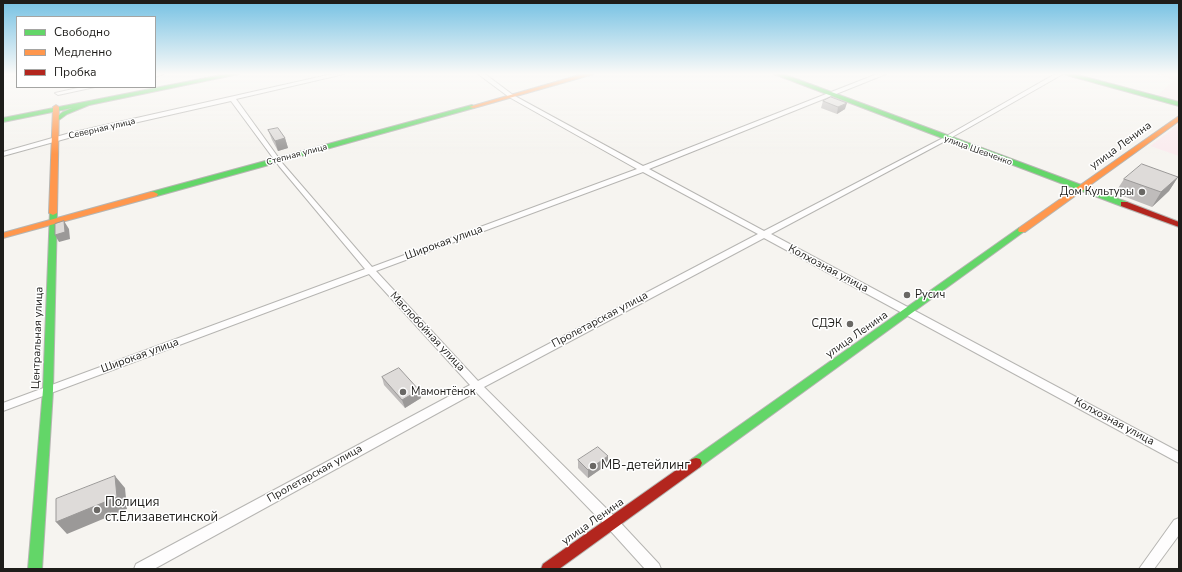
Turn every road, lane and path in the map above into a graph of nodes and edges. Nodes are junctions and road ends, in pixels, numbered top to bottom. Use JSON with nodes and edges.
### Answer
{"nodes":[{"id":1,"x":57,"y":101,"type":"edge"},
{"id":2,"x":92,"y":101,"type":"edge"},
{"id":3,"x":101,"y":101,"type":"edge"},
{"id":4,"x":226,"y":101,"type":"edge"},
{"id":5,"x":234,"y":101,"type":"edge"},
{"id":6,"x":494,"y":101,"type":"edge"},
{"id":7,"x":519,"y":101,"type":"edge"},
{"id":8,"x":817,"y":101,"type":"edge"},
{"id":9,"x":847,"y":101,"type":"edge"},
{"id":10,"x":1012,"y":101,"type":"edge"},
{"id":11,"x":1167,"y":101,"type":"edge"},
{"id":12,"x":94,"y":102,"type":"junction"},
{"id":13,"x":1179,"y":104,"type":"edge"},
{"id":14,"x":56,"y":108,"type":"junction"},
{"id":15,"x":29,"y":115,"type":"junction"},
{"id":16,"x":3,"y":118,"type":"edge"},
{"id":17,"x":1179,"y":118,"type":"edge"},
{"id":18,"x":56,"y":120,"type":"junction"},
{"id":19,"x":945,"y":138,"type":"junction"},
{"id":20,"x":54,"y":140,"type":"junction"},
{"id":21,"x":3,"y":154,"type":"edge"},
{"id":22,"x":278,"y":160,"type":"junction"},
{"id":23,"x":643,"y":169,"type":"junction"},
{"id":24,"x":1082,"y":189,"type":"junction"},
{"id":25,"x":54,"y":222,"type":"junction"},
{"id":26,"x":1179,"y":225,"type":"edge"},
{"id":27,"x":763,"y":234,"type":"junction"},
{"id":28,"x":3,"y":236,"type":"edge"},
{"id":29,"x":370,"y":270,"type":"junction"},
{"id":30,"x":910,"y":312,"type":"junction"},
{"id":31,"x":478,"y":386,"type":"junction"},
{"id":32,"x":48,"y":390,"type":"junction"},
{"id":33,"x":3,"y":407,"type":"edge"},
{"id":34,"x":1179,"y":458,"type":"edge"},
{"id":35,"x":612,"y":523,"type":"junction"},
{"id":36,"x":1179,"y":524,"type":"edge"},
{"id":37,"x":35,"y":569,"type":"edge"},
{"id":38,"x":141,"y":569,"type":"edge"},
{"id":39,"x":548,"y":569,"type":"edge"},
{"id":40,"x":654,"y":569,"type":"edge"},
{"id":41,"x":1146,"y":569,"type":"edge"}],
"edges":[{"from":1,"to":14,"type":"street"},
{"from":2,"to":14,"type":"main road"},
{"from":3,"to":12,"type":"main road"},
{"from":4,"to":20,"type":"street","name":"Северная улица"},
{"from":5,"to":22,"type":"street","name":"Маслобойная улица"},
{"from":6,"to":22,"type":"main road","name":"Степная улица"},
{"from":7,"to":23,"type":"street","name":"Колхозная улица"},
{"from":8,"to":23,"type":"street","name":"Широкая улица"},
{"from":9,"to":19,"type":"main road","name":"улица Шевченко"},
{"from":10,"to":19,"type":"street","name":"Пролетарская улица"},
{"from":11,"to":13,"type":"main road"},
{"from":12,"to":14,"type":"main road"},
{"from":12,"to":18,"type":"main road"},
{"from":14,"to":15,"type":"main road"},
{"from":14,"to":16,"type":"main road"},
{"from":14,"to":18,"type":"main road","name":"Центральная улица"},
{"from":15,"to":16,"type":"main road"},
{"from":15,"to":18,"type":"main road"},
{"from":17,"to":24,"type":"main road","name":"улица Ленина"},
{"from":18,"to":20,"type":"main road","name":"Центральная улица"},
{"from":19,"to":24,"type":"main road","name":"улица Шевченко"},
{"from":19,"to":27,"type":"street","name":"Пролетарская улица"},
{"from":20,"to":21,"type":"street","name":"Северная улица"},
{"from":20,"to":25,"type":"main road","name":"Центральная улица"},
{"from":22,"to":25,"type":"main road","name":"Степная улица"},
{"from":22,"to":29,"type":"street","name":"Маслобойная улица"},
{"from":23,"to":27,"type":"street","name":"Колхозная улица"},
{"from":23,"to":29,"type":"street","name":"Широкая улица"},
{"from":24,"to":26,"type":"main road","name":"улица Шевченко"},
{"from":24,"to":30,"type":"main road","name":"улица Ленина"},
{"from":25,"to":28,"type":"main road","name":"Степная улица"},
{"from":25,"to":32,"type":"main road","name":"Центральная улица"},
{"from":27,"to":30,"type":"street","name":"Колхозная улица"},
{"from":27,"to":31,"type":"street","name":"Пролетарская улица"},
{"from":29,"to":31,"type":"street","name":"Маслобойная улица"},
{"from":29,"to":32,"type":"street","name":"Широкая улица"},
{"from":30,"to":34,"type":"street","name":"Колхозная улица"},
{"from":30,"to":35,"type":"main road","name":"улица Ленина"},
{"from":31,"to":35,"type":"street","name":"Маслобойная улица"},
{"from":31,"to":38,"type":"street","name":"Пролетарская улица"},
{"from":32,"to":33,"type":"street","name":"Широкая улица"},
{"from":32,"to":37,"type":"main road","name":"Центральная улица"},
{"from":35,"to":39,"type":"main road","name":"улица Ленина"},
{"from":35,"to":40,"type":"street","name":"Маслобойная улица"},
{"from":36,"to":41,"type":"street"}]}
